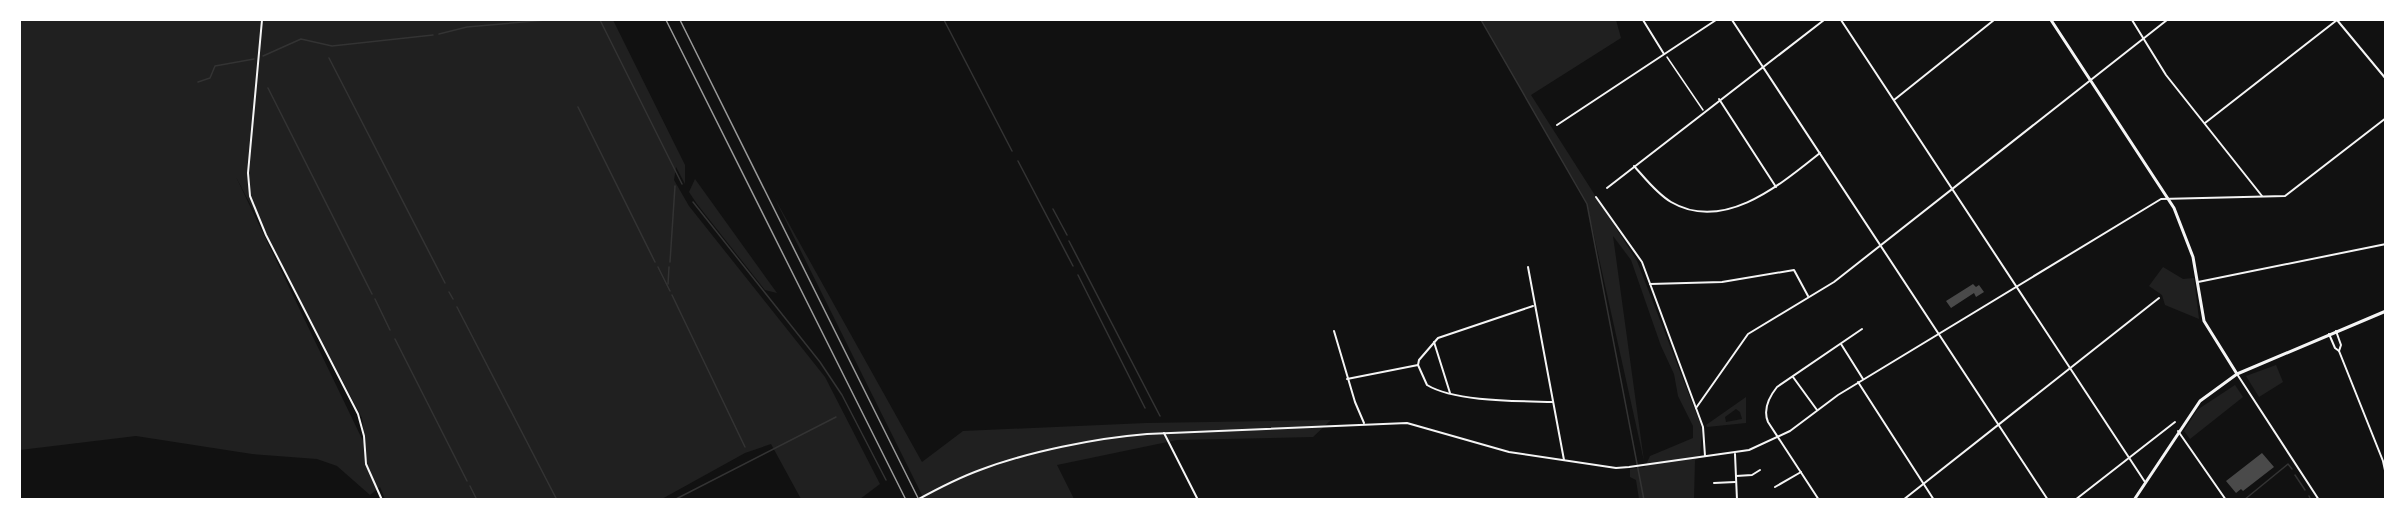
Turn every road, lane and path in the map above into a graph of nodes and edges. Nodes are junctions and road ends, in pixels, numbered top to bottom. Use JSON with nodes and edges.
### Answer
{"nodes":[{"id":1,"x":262,"y":20,"type":"edge"},
{"id":2,"x":1642,"y":20,"type":"edge"},
{"id":3,"x":1716,"y":20,"type":"edge"},
{"id":4,"x":1732,"y":20,"type":"edge"},
{"id":5,"x":1824,"y":20,"type":"edge"},
{"id":6,"x":1841,"y":20,"type":"edge"},
{"id":7,"x":1994,"y":20,"type":"edge"},
{"id":8,"x":2051,"y":20,"type":"edge"},
{"id":9,"x":2132,"y":20,"type":"edge"},
{"id":10,"x":2167,"y":20,"type":"edge"},
{"id":11,"x":2337,"y":20,"type":"edge"},
{"id":12,"x":2144,"y":38,"type":"junction"},
{"id":13,"x":1664,"y":54,"type":"junction"},
{"id":14,"x":1763,"y":66,"type":"junction"},
{"id":15,"x":2385,"y":79,"type":"edge"},
{"id":16,"x":2090,"y":80,"type":"junction"},
{"id":17,"x":1719,"y":99,"type":"junction"},
{"id":18,"x":1894,"y":100,"type":"junction"},
{"id":19,"x":1703,"y":111,"type":"junction"},
{"id":20,"x":2385,"y":118,"type":"edge"},
{"id":21,"x":2204,"y":123,"type":"junction"},
{"id":22,"x":1557,"y":125,"type":"dead end"},
{"id":23,"x":1820,"y":153,"type":"junction"},
{"id":24,"x":1634,"y":166,"type":"junction"},
{"id":25,"x":1776,"y":187,"type":"junction"},
{"id":26,"x":1607,"y":188,"type":"dead end"},
{"id":27,"x":1952,"y":189,"type":"junction"},
{"id":28,"x":1596,"y":197,"type":"dead end"},
{"id":29,"x":2263,"y":197,"type":"junction"},
{"id":30,"x":2167,"y":198,"type":"junction"},
{"id":31,"x":2385,"y":244,"type":"edge"},
{"id":32,"x":1881,"y":245,"type":"junction"},
{"id":33,"x":1527,"y":267,"type":"dead end"},
{"id":34,"x":2198,"y":282,"type":"junction"},
{"id":35,"x":1649,"y":284,"type":"junction"},
{"id":36,"x":2016,"y":285,"type":"junction"},
{"id":37,"x":1808,"y":296,"type":"junction"},
{"id":38,"x":2159,"y":298,"type":"dead end"},
{"id":39,"x":1534,"y":305,"type":"junction"},
{"id":40,"x":2385,"y":311,"type":"edge"},
{"id":41,"x":1862,"y":329,"type":"dead end"},
{"id":42,"x":1334,"y":331,"type":"dead end"},
{"id":43,"x":2336,"y":331,"type":"junction"},
{"id":44,"x":1939,"y":332,"type":"junction"},
{"id":45,"x":2329,"y":334,"type":"junction"},
{"id":46,"x":1434,"y":342,"type":"junction"},
{"id":47,"x":1840,"y":343,"type":"junction"},
{"id":48,"x":2340,"y":351,"type":"junction"},
{"id":49,"x":1418,"y":365,"type":"junction"},
{"id":50,"x":2069,"y":367,"type":"junction"},
{"id":51,"x":2237,"y":375,"type":"junction"},
{"id":52,"x":1793,"y":376,"type":"junction"},
{"id":53,"x":1347,"y":379,"type":"junction"},
{"id":54,"x":1863,"y":379,"type":"junction"},
{"id":55,"x":1858,"y":382,"type":"junction"},
{"id":56,"x":1450,"y":393,"type":"junction"},
{"id":57,"x":1553,"y":402,"type":"junction"},
{"id":58,"x":1696,"y":408,"type":"junction"},
{"id":59,"x":1817,"y":410,"type":"junction"},
{"id":60,"x":2175,"y":422,"type":"dead end"},
{"id":61,"x":1364,"y":423,"type":"junction"},
{"id":62,"x":1998,"y":424,"type":"junction"},
{"id":63,"x":2178,"y":431,"type":"junction"},
{"id":64,"x":1164,"y":433,"type":"junction"},
{"id":65,"x":1778,"y":438,"type":"junction"},
{"id":66,"x":1734,"y":453,"type":"junction"},
{"id":67,"x":1703,"y":457,"type":"junction"},
{"id":68,"x":2129,"y":458,"type":"junction"},
{"id":69,"x":1564,"y":460,"type":"junction"},
{"id":70,"x":1760,"y":470,"type":"dead end"},
{"id":71,"x":1801,"y":472,"type":"junction"},
{"id":72,"x":2385,"y":475,"type":"edge"},
{"id":73,"x":1736,"y":476,"type":"junction"},
{"id":74,"x":1736,"y":482,"type":"junction"},
{"id":75,"x":2145,"y":482,"type":"junction"},
{"id":76,"x":1714,"y":483,"type":"dead end"},
{"id":77,"x":1923,"y":483,"type":"junction"},
{"id":78,"x":1775,"y":488,"type":"dead end"},
{"id":79,"x":382,"y":500,"type":"edge"},
{"id":80,"x":917,"y":500,"type":"edge"},
{"id":81,"x":1198,"y":500,"type":"edge"},
{"id":82,"x":1737,"y":500,"type":"edge"},
{"id":83,"x":1819,"y":500,"type":"edge"},
{"id":84,"x":1903,"y":500,"type":"edge"},
{"id":85,"x":1934,"y":500,"type":"edge"},
{"id":86,"x":2048,"y":500,"type":"edge"},
{"id":87,"x":2075,"y":500,"type":"edge"},
{"id":88,"x":2134,"y":500,"type":"edge"},
{"id":89,"x":2226,"y":500,"type":"edge"},
{"id":90,"x":2319,"y":500,"type":"edge"}],
"edges":[{"from":1,"to":79,"type":"street"},
{"from":2,"to":13,"type":"street"},
{"from":3,"to":13,"type":"street"},
{"from":4,"to":14,"type":"street"},
{"from":5,"to":14,"type":"street"},
{"from":6,"to":18,"type":"street"},
{"from":7,"to":18,"type":"street"},
{"from":8,"to":16,"type":"street"},
{"from":9,"to":12,"type":"street"},
{"from":10,"to":12,"type":"street"},
{"from":11,"to":15,"type":"street"},
{"from":11,"to":21,"type":"street"},
{"from":12,"to":16,"type":"street"},
{"from":12,"to":21,"type":"street"},
{"from":13,"to":19,"type":"path"},
{"from":13,"to":22,"type":"street"},
{"from":14,"to":17,"type":"street"},
{"from":14,"to":23,"type":"street"},
{"from":16,"to":27,"type":"street"},
{"from":16,"to":30,"type":"street"},
{"from":17,"to":19,"type":"street"},
{"from":17,"to":25,"type":"street"},
{"from":18,"to":27,"type":"street"},
{"from":19,"to":24,"type":"street"},
{"from":20,"to":29,"type":"street"},
{"from":21,"to":29,"type":"street"},
{"from":23,"to":25,"type":"street"},
{"from":23,"to":32,"type":"street"},
{"from":24,"to":25,"type":"street"},
{"from":24,"to":26,"type":"street"},
{"from":27,"to":32,"type":"street"},
{"from":27,"to":36,"type":"street"},
{"from":28,"to":35,"type":"street"},
{"from":29,"to":30,"type":"street"},
{"from":30,"to":34,"type":"street"},
{"from":30,"to":36,"type":"street"},
{"from":31,"to":34,"type":"street"},
{"from":32,"to":37,"type":"street"},
{"from":32,"to":44,"type":"street"},
{"from":33,"to":39,"type":"street"},
{"from":34,"to":51,"type":"street"},
{"from":35,"to":37,"type":"street"},
{"from":35,"to":58,"type":"street"},
{"from":36,"to":44,"type":"street"},
{"from":36,"to":50,"type":"street"},
{"from":37,"to":58,"type":"street"},
{"from":38,"to":50,"type":"street"},
{"from":39,"to":46,"type":"street"},
{"from":39,"to":57,"type":"street"},
{"from":40,"to":43,"type":"street"},
{"from":41,"to":47,"type":"street"},
{"from":42,"to":53,"type":"street"},
{"from":43,"to":45,"type":"street"},
{"from":43,"to":48,"type":"street"},
{"from":44,"to":54,"type":"street"},
{"from":44,"to":62,"type":"street"},
{"from":45,"to":48,"type":"street"},
{"from":45,"to":51,"type":"street"},
{"from":46,"to":49,"type":"street"},
{"from":46,"to":56,"type":"street"},
{"from":47,"to":52,"type":"street"},
{"from":47,"to":54,"type":"street"},
{"from":48,"to":72,"type":"street"},
{"from":49,"to":53,"type":"street"},
{"from":49,"to":56,"type":"street"},
{"from":50,"to":62,"type":"street"},
{"from":50,"to":68,"type":"street"},
{"from":51,"to":63,"type":"street"},
{"from":51,"to":90,"type":"street"},
{"from":52,"to":59,"type":"street"},
{"from":52,"to":65,"type":"street"},
{"from":53,"to":61,"type":"street"},
{"from":54,"to":55,"type":"street"},
{"from":55,"to":59,"type":"street"},
{"from":55,"to":77,"type":"street"},
{"from":56,"to":57,"type":"street"},
{"from":57,"to":69,"type":"street"},
{"from":58,"to":67,"type":"street"},
{"from":59,"to":65,"type":"street"},
{"from":60,"to":68,"type":"street"},
{"from":61,"to":64,"type":"street"},
{"from":61,"to":69,"type":"street"},
{"from":62,"to":77,"type":"street"},
{"from":62,"to":86,"type":"street"},
{"from":63,"to":75,"type":"street"},
{"from":63,"to":89,"type":"street"},
{"from":64,"to":80,"type":"street"},
{"from":64,"to":81,"type":"street"},
{"from":65,"to":66,"type":"street"},
{"from":65,"to":71,"type":"street"},
{"from":66,"to":67,"type":"street"},
{"from":66,"to":73,"type":"street"},
{"from":67,"to":69,"type":"street"},
{"from":68,"to":75,"type":"street"},
{"from":68,"to":87,"type":"street"},
{"from":70,"to":73,"type":"street"},
{"from":71,"to":78,"type":"street"},
{"from":71,"to":83,"type":"street"},
{"from":73,"to":74,"type":"street"},
{"from":74,"to":76,"type":"street"},
{"from":74,"to":82,"type":"street"},
{"from":75,"to":88,"type":"street"},
{"from":77,"to":84,"type":"street"},
{"from":77,"to":85,"type":"street"}]}
